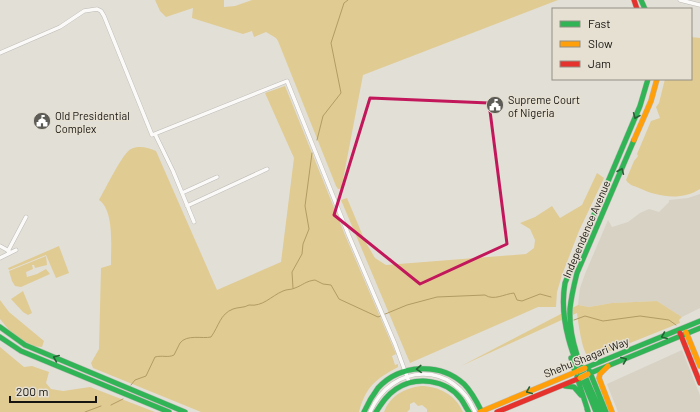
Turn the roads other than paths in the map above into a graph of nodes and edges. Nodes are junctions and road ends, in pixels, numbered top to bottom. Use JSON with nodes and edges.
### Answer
{"nodes":[{"id":1,"x":680,"y":0,"type":"edge"},
{"id":2,"x":700,"y":5,"type":"edge"},
{"id":3,"x":0,"y":53,"type":"edge"},
{"id":4,"x":648,"y":80,"type":"edge"},
{"id":5,"x":657,"y":80,"type":"edge"},
{"id":6,"x":155,"y":134,"type":"junction"},
{"id":7,"x":268,"y":169,"type":"dead end"},
{"id":8,"x":217,"y":177,"type":"dead end"},
{"id":9,"x":182,"y":193,"type":"junction"},
{"id":10,"x":187,"y":206,"type":"junction"},
{"id":11,"x":26,"y":217,"type":"dead end"},
{"id":12,"x":194,"y":222,"type":"dead end"},
{"id":13,"x":0,"y":246,"type":"edge"},
{"id":14,"x":16,"y":250,"type":"dead end"},
{"id":15,"x":10,"y":252,"type":"junction"},
{"id":16,"x":0,"y":258,"type":"edge"},
{"id":17,"x":570,"y":298,"type":"junction"},
{"id":18,"x":563,"y":301,"type":"junction"},
{"id":19,"x":700,"y":321,"type":"edge"},
{"id":20,"x":0,"y":327,"type":"edge"},
{"id":21,"x":684,"y":327,"type":"junction"},
{"id":22,"x":700,"y":328,"type":"edge"},
{"id":23,"x":678,"y":330,"type":"junction"},
{"id":24,"x":687,"y":333,"type":"junction"},
{"id":25,"x":681,"y":336,"type":"junction"},
{"id":26,"x":0,"y":337,"type":"edge"},
{"id":27,"x":608,"y":366,"type":"junction"},
{"id":28,"x":700,"y":366,"type":"edge"},
{"id":29,"x":586,"y":367,"type":"junction"},
{"id":30,"x":406,"y":370,"type":"junction"},
{"id":31,"x":576,"y":372,"type":"junction"},
{"id":32,"x":589,"y":374,"type":"junction"},
{"id":33,"x":407,"y":376,"type":"junction"},
{"id":34,"x":579,"y":378,"type":"junction"},
{"id":35,"x":409,"y":382,"type":"junction"},
{"id":36,"x":700,"y":383,"type":"edge"},
{"id":37,"x":558,"y":387,"type":"junction"},
{"id":38,"x":585,"y":403,"type":"junction"},
{"id":39,"x":588,"y":411,"type":"edge"},
{"id":40,"x":169,"y":412,"type":"edge"},
{"id":41,"x":185,"y":412,"type":"edge"},
{"id":42,"x":364,"y":412,"type":"edge"},
{"id":43,"x":370,"y":412,"type":"edge"},
{"id":44,"x":376,"y":412,"type":"edge"},
{"id":45,"x":469,"y":412,"type":"edge"},
{"id":46,"x":475,"y":412,"type":"edge"},
{"id":47,"x":481,"y":412,"type":"edge"},
{"id":48,"x":497,"y":412,"type":"edge"},
{"id":49,"x":596,"y":412,"type":"edge"},
{"id":50,"x":601,"y":412,"type":"edge"},
{"id":51,"x":606,"y":412,"type":"edge"},
{"id":52,"x":612,"y":412,"type":"edge"}],
"edges":[{"from":1,"to":2,"type":"street"},
{"from":3,"to":6,"type":"street"},
{"from":4,"to":18,"type":"main road","name":"Independence Avenue","one_way":true},
{"from":17,"to":5,"type":"main road","name":"Independence Avenue","one_way":true},
{"from":6,"to":9,"type":"street"},
{"from":6,"to":30,"type":"street"},
{"from":7,"to":10,"type":"street"},
{"from":8,"to":9,"type":"street"},
{"from":9,"to":10,"type":"street"},
{"from":10,"to":12,"type":"street"},
{"from":11,"to":15,"type":"street"},
{"from":13,"to":15,"type":"street"},
{"from":14,"to":15,"type":"street"},
{"from":15,"to":16,"type":"street"},
{"from":17,"to":29,"type":"main road"},
{"from":17,"to":50,"type":"main road","name":"Independence Avenue"},
{"from":18,"to":31,"type":"main road"},
{"from":18,"to":49,"type":"main road","name":"Independence Avenue"},
{"from":19,"to":21,"type":"main road","name":"Shehu Shagari Way"},
{"from":41,"to":20,"type":"main road","one_way":true},
{"from":21,"to":23,"type":"main road","name":"Shehu Shagari Way"},
{"from":21,"to":24,"type":"main road"},
{"from":22,"to":24,"type":"main road","name":"Shehu Shagari Way"},
{"from":23,"to":25,"type":"main road"},
{"from":23,"to":29,"type":"main road","name":"Shehu Shagari Way","one_way":true},
{"from":24,"to":25,"type":"main road","name":"Shehu Shagari Way"},
{"from":24,"to":28,"type":"main road"},
{"from":27,"to":25,"type":"main road","name":"Shehu Shagari Way","one_way":true},
{"from":25,"to":36,"type":"main road"},
{"from":26,"to":40,"type":"main road"},
{"from":27,"to":32,"type":"main road","name":"Shehu Shagari Way"},
{"from":27,"to":52,"type":"main road"},
{"from":29,"to":31,"type":"main road","name":"Shehu Shagari Way","bridge":true},
{"from":29,"to":32,"type":"main road"},
{"from":30,"to":33,"type":"street"},
{"from":30,"to":42,"type":"main road"},
{"from":47,"to":30,"type":"main road","one_way":true},
{"from":31,"to":34,"type":"main road"},
{"from":31,"to":47,"type":"main road","name":"Shehu Shagari Way","one_way":true},
{"from":32,"to":34,"type":"main road","name":"Shehu Shagari Way","bridge":true},
{"from":32,"to":51,"type":"main road"},
{"from":33,"to":35,"type":"street"},
{"from":33,"to":43,"type":"street"},
{"from":33,"to":46,"type":"street"},
{"from":34,"to":37,"type":"main road","name":"Shehu Shagari Way"},
{"from":34,"to":38,"type":"main road"},
{"from":35,"to":44,"type":"main road"},
{"from":35,"to":45,"type":"main road"},
{"from":37,"to":38,"type":"main road"},
{"from":37,"to":48,"type":"main road","name":"Shehu Shagari Way"},
{"from":38,"to":39,"type":"main road"}]}
